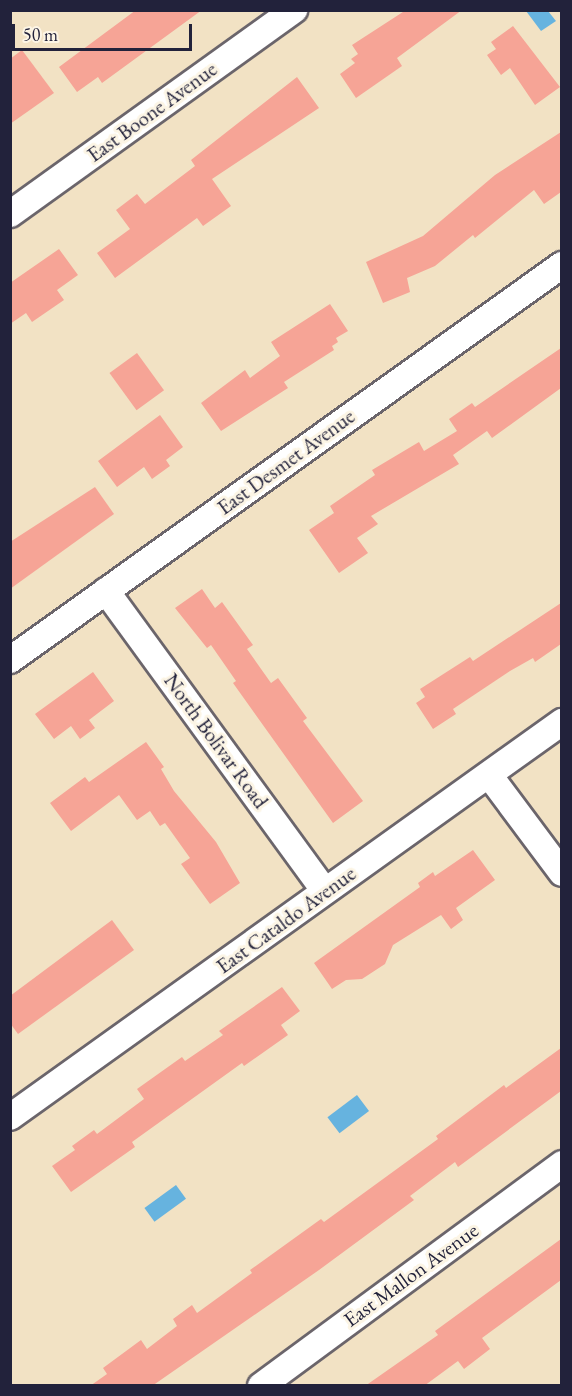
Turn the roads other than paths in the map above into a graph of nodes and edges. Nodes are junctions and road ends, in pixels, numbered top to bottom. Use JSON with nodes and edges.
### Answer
{"nodes":[{"id":1,"x":294,"y":10,"type":"edge"},
{"id":2,"x":10,"y":214,"type":"edge"},
{"id":3,"x":561,"y":265,"type":"edge"},
{"id":4,"x":106,"y":591,"type":"junction"},
{"id":5,"x":10,"y":660,"type":"edge"},
{"id":6,"x":561,"y":722,"type":"edge"},
{"id":7,"x":489,"y":775,"type":"junction"},
{"id":8,"x":561,"y":873,"type":"edge"},
{"id":9,"x":325,"y":891,"type":"junction"},
{"id":10,"x":10,"y":1117,"type":"edge"},
{"id":11,"x":561,"y":1164,"type":"edge"},
{"id":12,"x":261,"y":1386,"type":"edge"}],
"edges":[{"from":1,"to":2,"type":"street","name":"East Boone Avenue"},
{"from":3,"to":4,"type":"street","name":"East Desmet Avenue"},
{"from":4,"to":5,"type":"street","name":"East Desmet Avenue"},
{"from":4,"to":9,"type":"street","name":"North Bolivar Road"},
{"from":6,"to":7,"type":"street","name":"East Cataldo Avenue"},
{"from":7,"to":8,"type":"street"},
{"from":7,"to":9,"type":"street","name":"East Cataldo Avenue"},
{"from":9,"to":10,"type":"street","name":"East Cataldo Avenue"},
{"from":11,"to":12,"type":"street","name":"East Mallon Avenue"}]}
